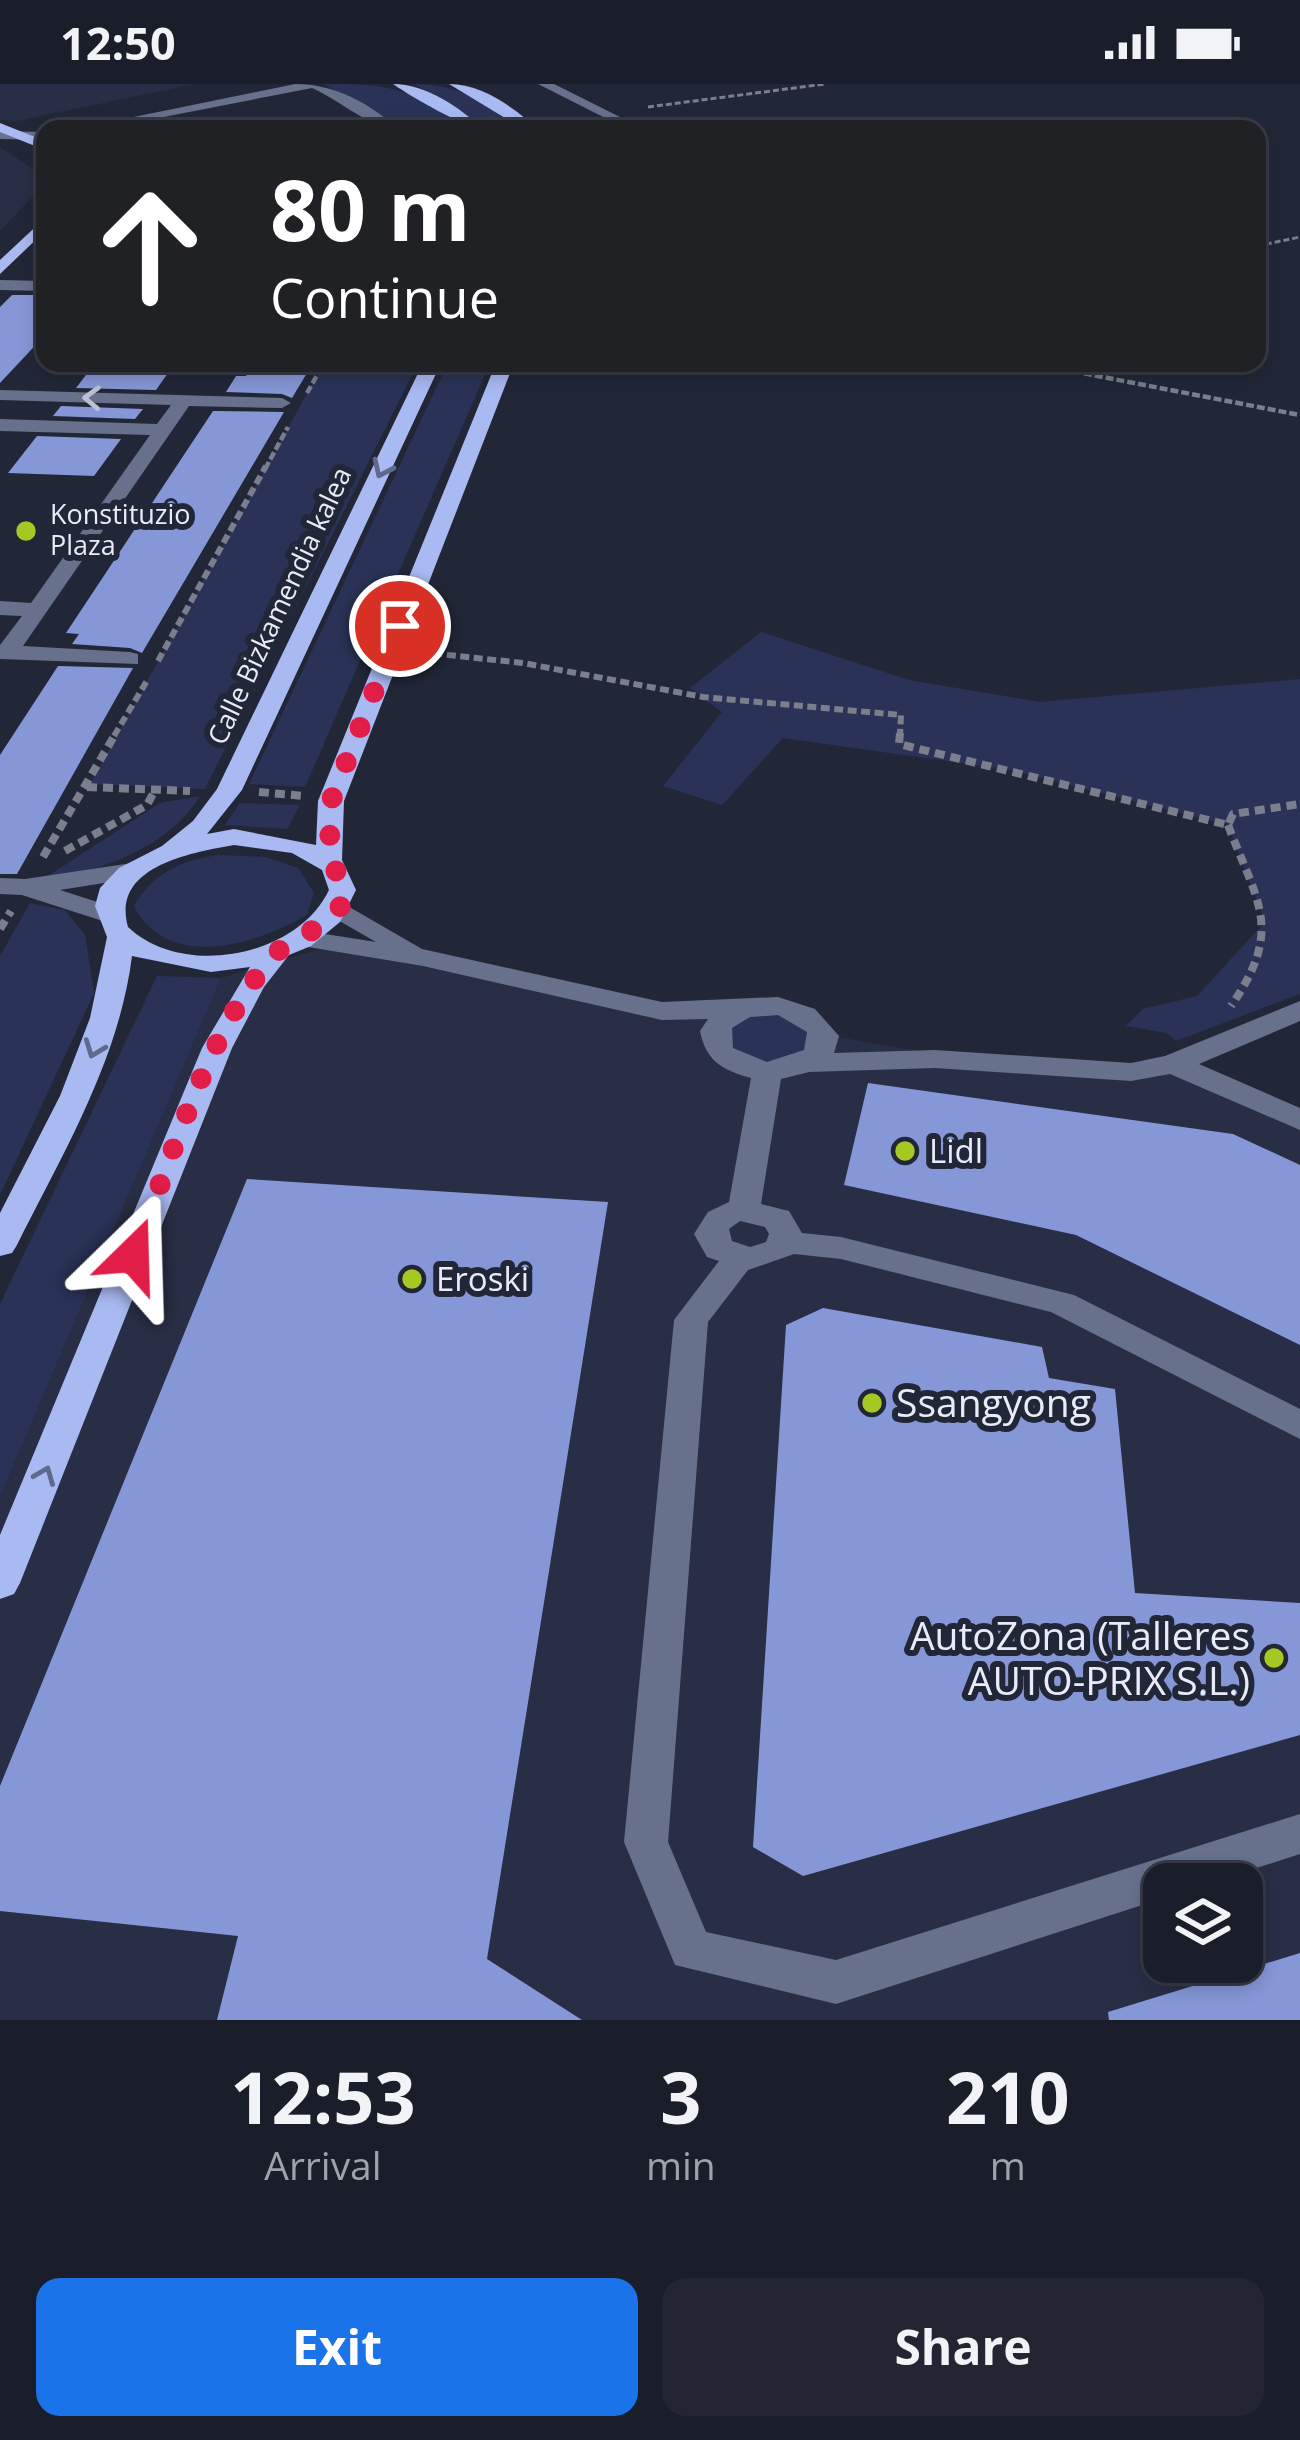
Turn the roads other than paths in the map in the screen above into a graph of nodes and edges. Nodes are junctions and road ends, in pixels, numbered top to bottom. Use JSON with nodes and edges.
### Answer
{"nodes":[{"id":1,"x":313,"y":84,"type":"edge"},
{"id":2,"x":399,"y":84,"type":"edge"},
{"id":3,"x":455,"y":84,"type":"edge"},
{"id":4,"x":544,"y":84,"type":"edge"},
{"id":5,"x":128,"y":120,"type":"edge"},
{"id":6,"x":378,"y":120,"type":"edge"},
{"id":7,"x":464,"y":120,"type":"edge"},
{"id":8,"x":518,"y":120,"type":"edge"},
{"id":9,"x":618,"y":120,"type":"edge"},
{"id":10,"x":0,"y":131,"type":"edge"},
{"id":11,"x":36,"y":139,"type":"edge"},
{"id":12,"x":36,"y":231,"type":"edge"},
{"id":13,"x":0,"y":269,"type":"edge"},
{"id":14,"x":0,"y":285,"type":"edge"},
{"id":15,"x":36,"y":286,"type":"edge"},
{"id":16,"x":428,"y":372,"type":"edge"},
{"id":17,"x":501,"y":372,"type":"edge"},
{"id":18,"x":0,"y":395,"type":"edge"},
{"id":19,"x":183,"y":401,"type":"junction"},
{"id":20,"x":288,"y":410,"type":"road end"},
{"id":21,"x":0,"y":425,"type":"edge"},
{"id":22,"x":161,"y":430,"type":"junction"},
{"id":23,"x":0,"y":608,"type":"edge"},
{"id":24,"x":37,"y":610,"type":"junction"},
{"id":25,"x":3,"y":653,"type":"edge"},
{"id":26,"x":130,"y":659,"type":"dead end"},
{"id":27,"x":160,"y":854,"type":"junction"},
{"id":28,"x":329,"y":861,"type":"junction"},
{"id":29,"x":132,"y":871,"type":"junction"},
{"id":30,"x":12,"y":886,"type":"edge"},
{"id":31,"x":338,"y":909,"type":"junction"},
{"id":32,"x":115,"y":926,"type":"junction"},
{"id":33,"x":292,"y":945,"type":"junction"},
{"id":34,"x":423,"y":958,"type":"junction"},
{"id":35,"x":743,"y":1009,"type":"junction"},
{"id":36,"x":1300,"y":1010,"type":"edge"},
{"id":37,"x":662,"y":1011,"type":"junction"},
{"id":38,"x":824,"y":1036,"type":"junction"},
{"id":39,"x":719,"y":1051,"type":"junction"},
{"id":40,"x":935,"y":1060,"type":"junction"},
{"id":41,"x":808,"y":1063,"type":"junction"},
{"id":42,"x":1173,"y":1064,"type":"junction"},
{"id":43,"x":767,"y":1071,"type":"junction"},
{"id":44,"x":1300,"y":1120,"type":"edge"},
{"id":45,"x":744,"y":1210,"type":"junction"},
{"id":46,"x":785,"y":1242,"type":"junction"},
{"id":47,"x":0,"y":1245,"type":"edge"},
{"id":48,"x":739,"y":1258,"type":"junction"},
{"id":49,"x":1300,"y":1425,"type":"edge"},
{"id":50,"x":0,"y":1583,"type":"edge"},
{"id":51,"x":1300,"y":1834,"type":"edge"}],
"edges":[{"from":1,"to":5,"type":"street"},
{"from":1,"to":6,"type":"street"},
{"from":2,"to":7,"type":"main road"},
{"from":3,"to":8,"type":"main road"},
{"from":4,"to":9,"type":"street"},
{"from":10,"to":11,"type":"street"},
{"from":12,"to":13,"type":"main road"},
{"from":14,"to":15,"type":"street"},
{"from":16,"to":27,"type":"main road","name":"Calle Bizkamendia kalea","one_way":true},
{"from":17,"to":28,"type":"main road"},
{"from":19,"to":18,"type":"street","one_way":true},
{"from":19,"to":20,"type":"street"},
{"from":19,"to":22,"type":"street"},
{"from":21,"to":22,"type":"street"},
{"from":22,"to":24,"type":"street"},
{"from":23,"to":24,"type":"street"},
{"from":24,"to":25,"type":"street"},
{"from":25,"to":26,"type":"street"},
{"from":27,"to":28,"type":"main road"},
{"from":27,"to":29,"type":"main road"},
{"from":28,"to":31,"type":"main road"},
{"from":29,"to":30,"type":"street"},
{"from":29,"to":32,"type":"main road"},
{"from":30,"to":32,"type":"street"},
{"from":31,"to":33,"type":"main road"},
{"from":31,"to":34,"type":"street"},
{"from":32,"to":33,"type":"main road"},
{"from":32,"to":47,"type":"main road","one_way":true},
{"from":33,"to":34,"type":"street"},
{"from":50,"to":33,"type":"main road","one_way":true},
{"from":34,"to":37,"type":"street"},
{"from":35,"to":37,"type":"street"},
{"from":35,"to":38,"type":"street"},
{"from":35,"to":39,"type":"street"},
{"from":36,"to":42,"type":"street"},
{"from":37,"to":39,"type":"street"},
{"from":38,"to":40,"type":"street"},
{"from":38,"to":41,"type":"street"},
{"from":39,"to":43,"type":"street"},
{"from":40,"to":41,"type":"street"},
{"from":40,"to":42,"type":"street"},
{"from":41,"to":43,"type":"street"},
{"from":42,"to":44,"type":"street"},
{"from":43,"to":45,"type":"street"},
{"from":45,"to":46,"type":"street"},
{"from":45,"to":48,"type":"street"},
{"from":46,"to":48,"type":"street"},
{"from":46,"to":49,"type":"street"},
{"from":48,"to":51,"type":"street"}]}
